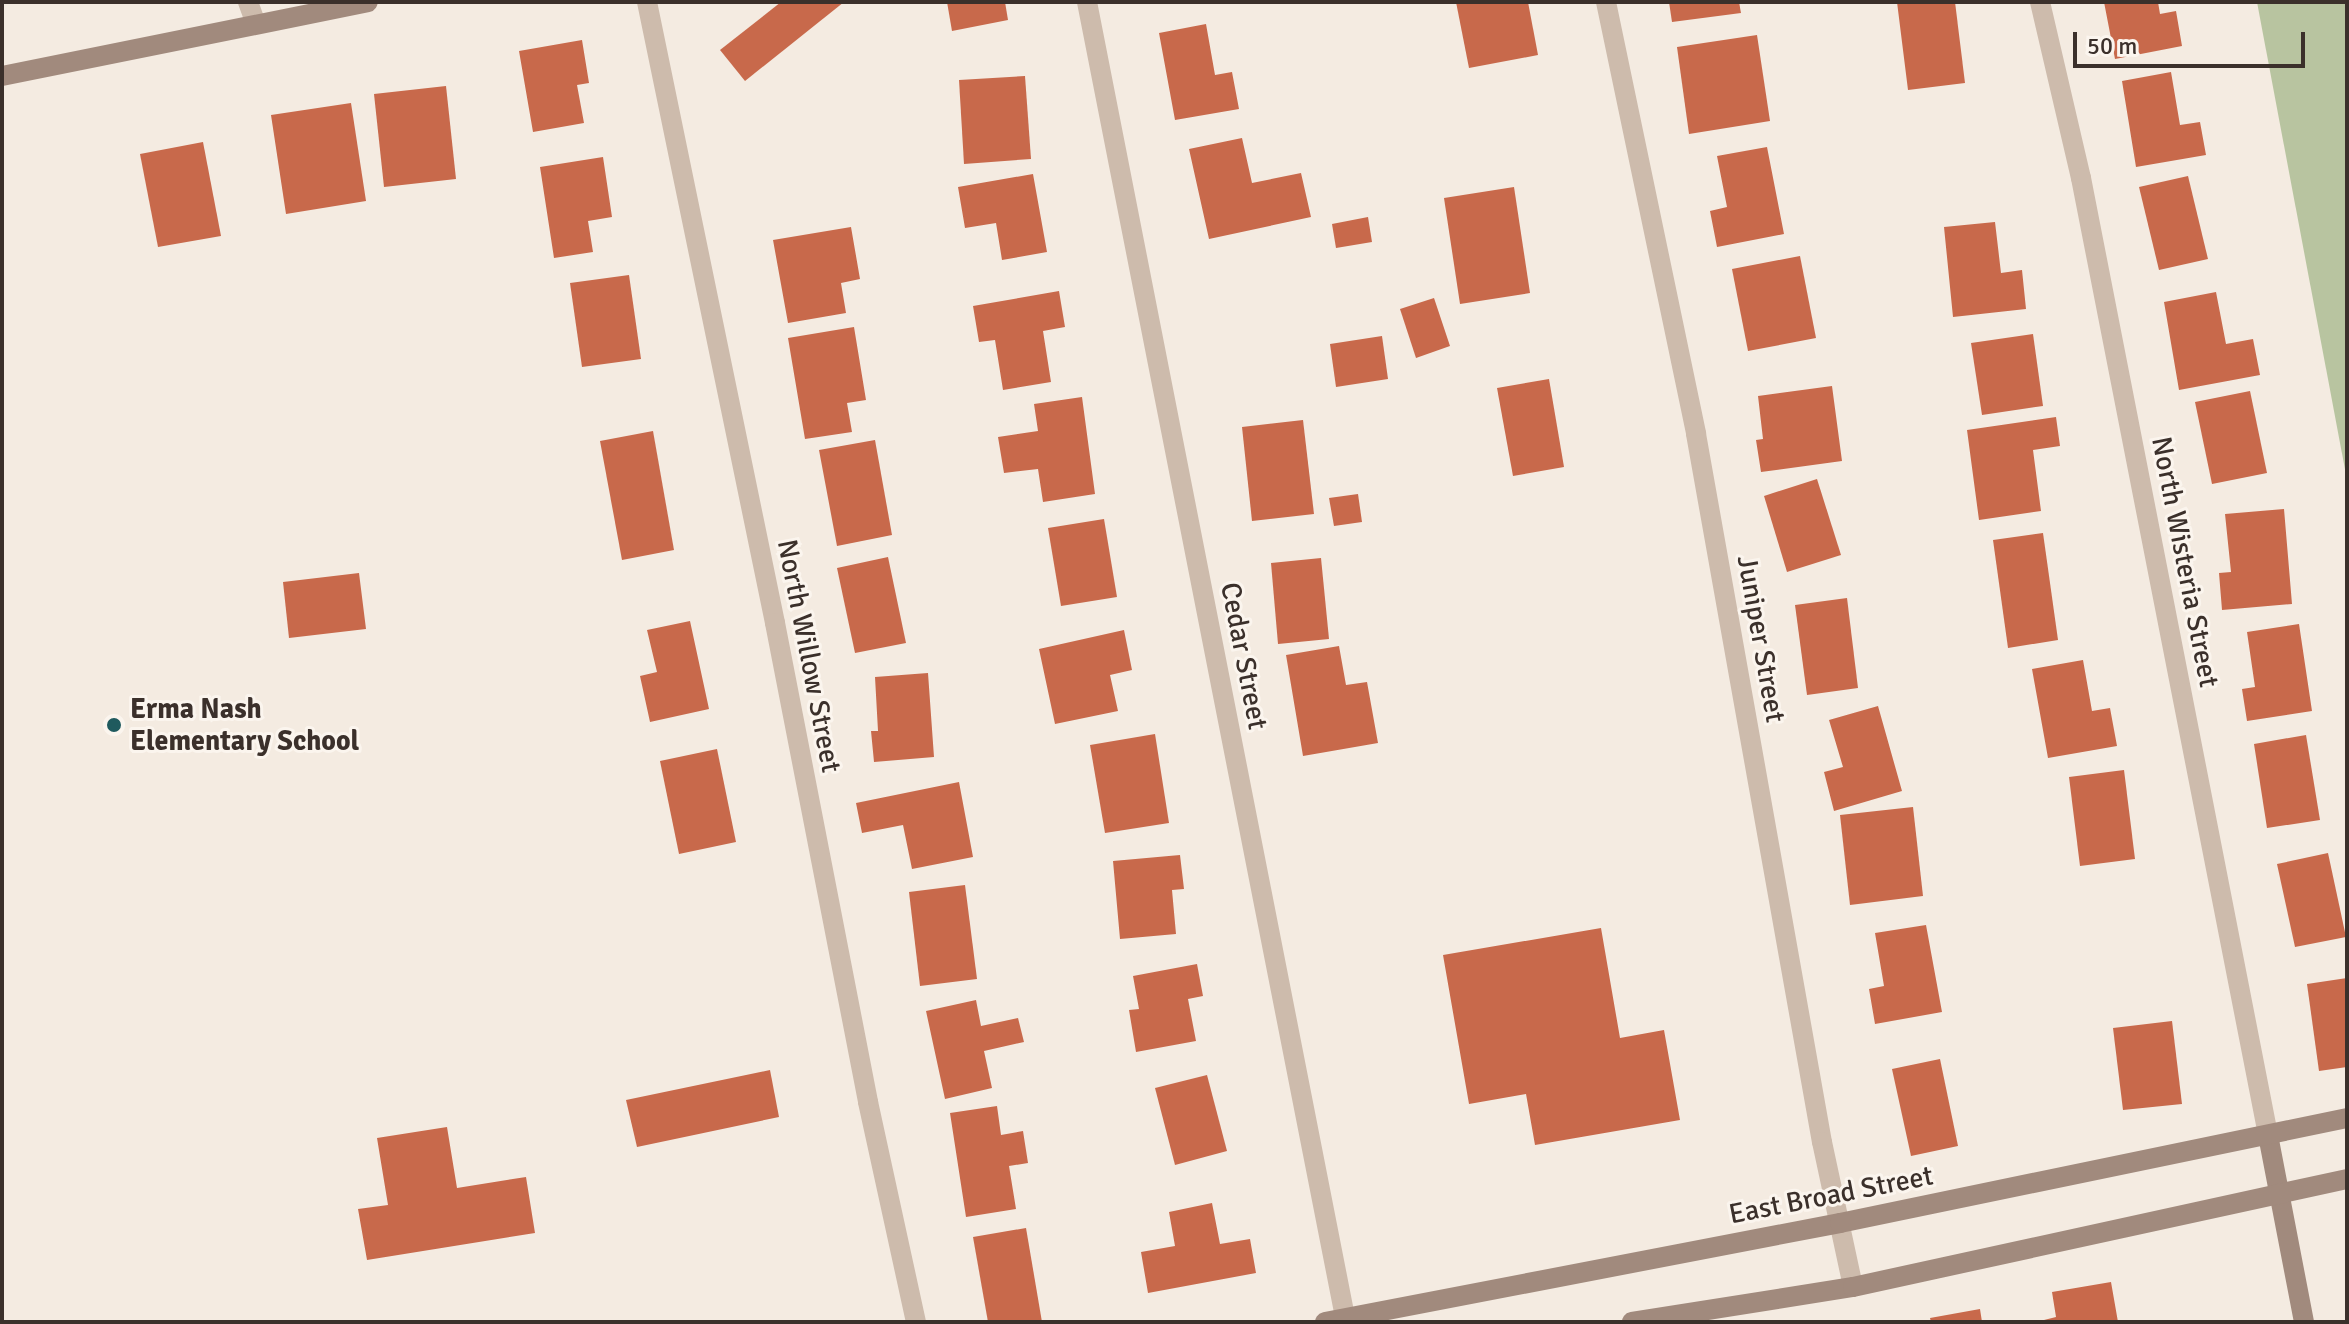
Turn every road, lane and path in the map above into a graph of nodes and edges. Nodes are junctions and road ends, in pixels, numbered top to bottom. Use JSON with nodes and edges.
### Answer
{"nodes":[{"id":1,"x":248,"y":2,"type":"edge"},
{"id":2,"x":368,"y":2,"type":"edge"},
{"id":3,"x":647,"y":2,"type":"edge"},
{"id":4,"x":1087,"y":2,"type":"edge"},
{"id":5,"x":1606,"y":2,"type":"edge"},
{"id":6,"x":2040,"y":2,"type":"edge"},
{"id":7,"x":256,"y":24,"type":"junction"},
{"id":8,"x":2,"y":76,"type":"edge"},
{"id":9,"x":2347,"y":1118,"type":"edge"},
{"id":10,"x":2268,"y":1135,"type":"junction"},
{"id":11,"x":2347,"y":1179,"type":"edge"},
{"id":12,"x":2279,"y":1192,"type":"junction"},
{"id":13,"x":1840,"y":1223,"type":"junction"},
{"id":14,"x":1853,"y":1287,"type":"junction"},
{"id":15,"x":1339,"y":1321,"type":"edge"},
{"id":16,"x":916,"y":1322,"type":"edge"},
{"id":17,"x":1632,"y":1322,"type":"edge"},
{"id":18,"x":2304,"y":1322,"type":"edge"}],
"edges":[{"from":1,"to":7,"type":"street"},
{"from":2,"to":7,"type":"main road"},
{"from":3,"to":16,"type":"street","name":"North Willow Street"},
{"from":4,"to":15,"type":"street","name":"Cedar Street"},
{"from":5,"to":13,"type":"street","name":"Juniper Street"},
{"from":6,"to":10,"type":"street","name":"North Wisteria Street"},
{"from":7,"to":8,"type":"main road"},
{"from":9,"to":10,"type":"main road","name":"East Broad Street"},
{"from":10,"to":12,"type":"main road"},
{"from":10,"to":13,"type":"main road","name":"East Broad Street"},
{"from":11,"to":12,"type":"main road"},
{"from":12,"to":14,"type":"main road"},
{"from":12,"to":18,"type":"main road"},
{"from":13,"to":14,"type":"street","name":"Juniper Street"},
{"from":13,"to":15,"type":"main road","name":"East Broad Street"},
{"from":14,"to":17,"type":"main road"}]}
